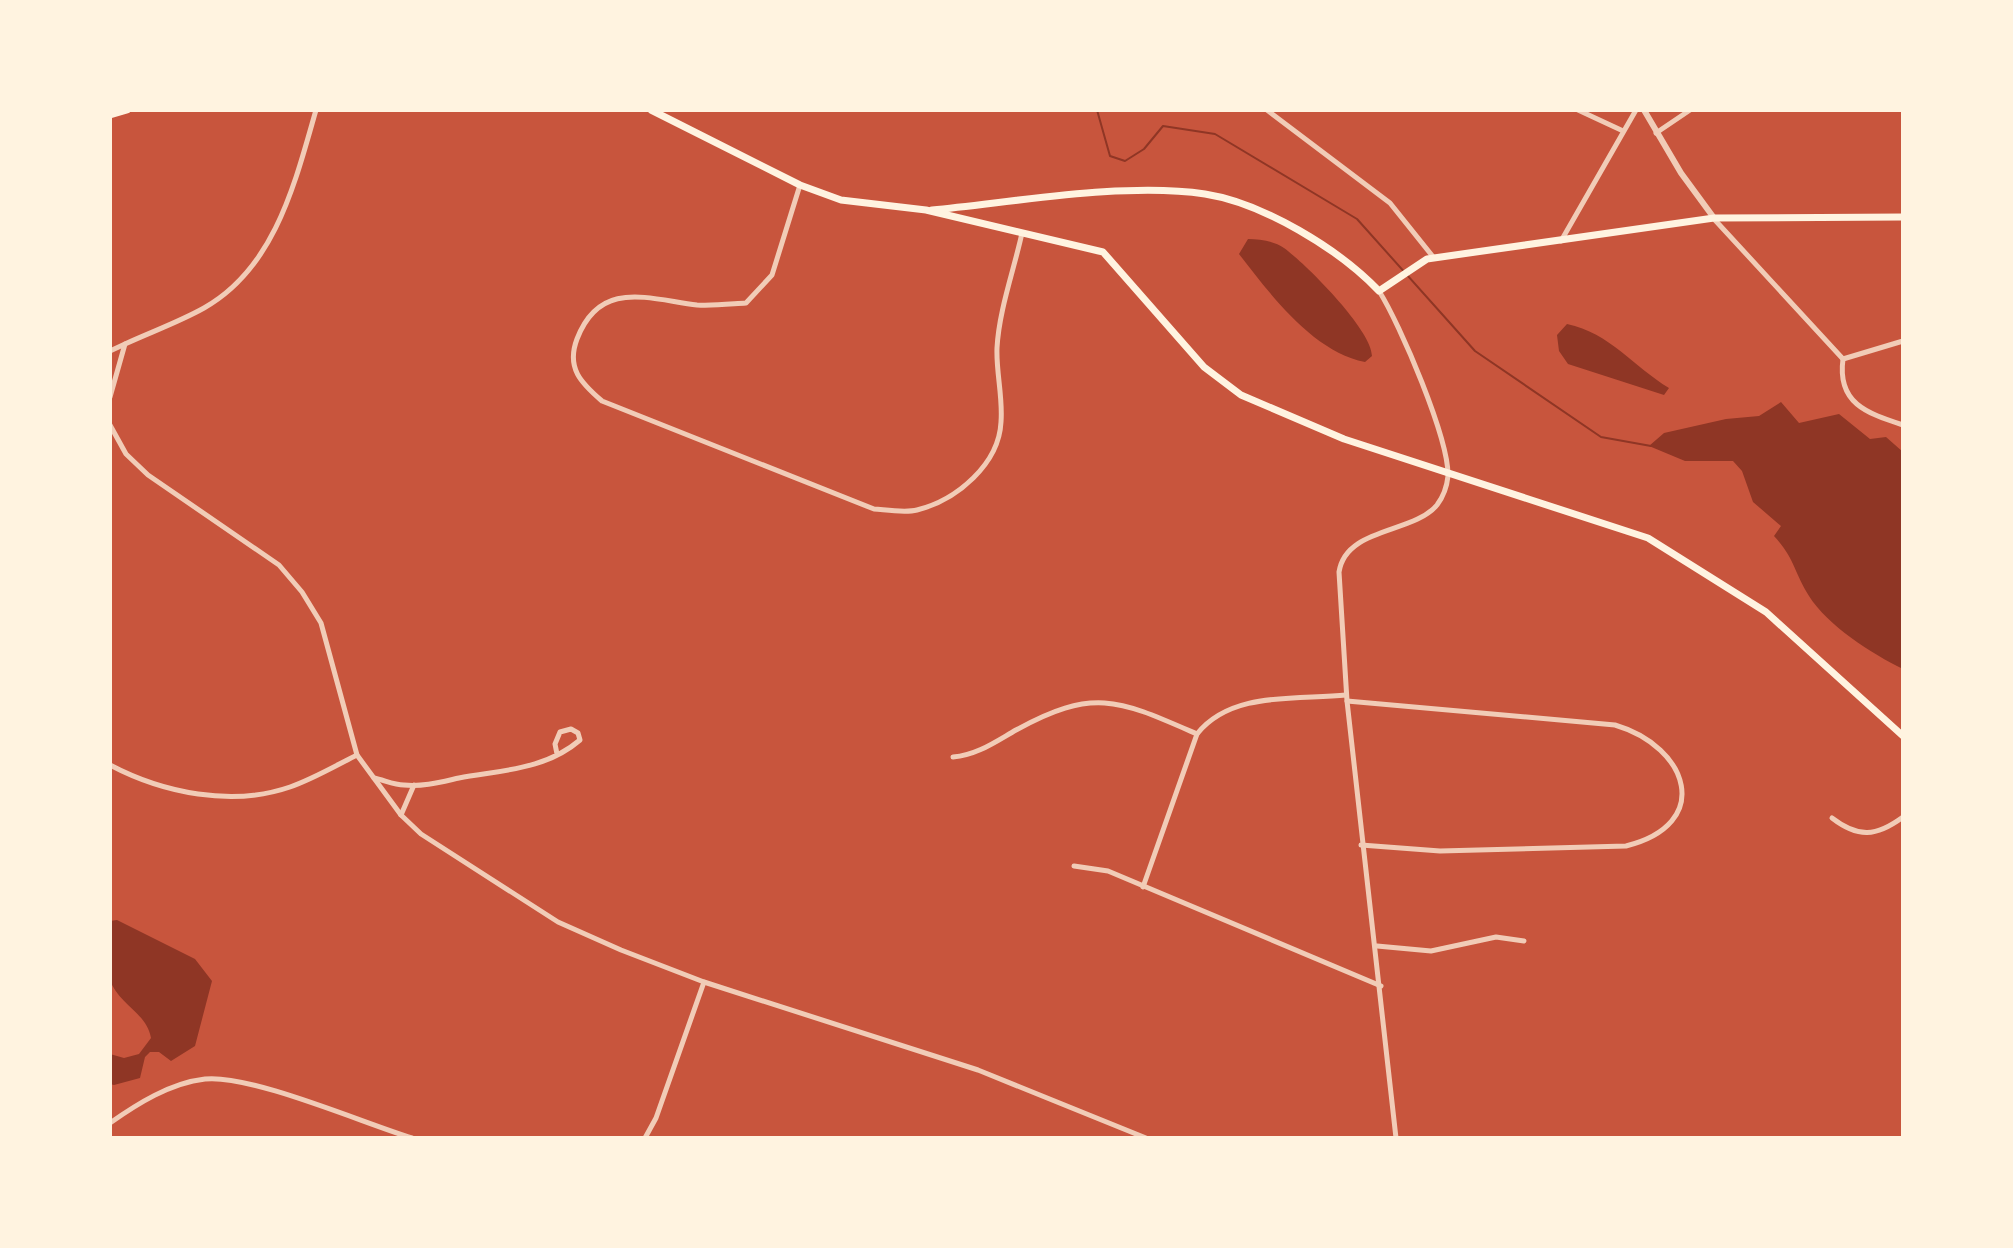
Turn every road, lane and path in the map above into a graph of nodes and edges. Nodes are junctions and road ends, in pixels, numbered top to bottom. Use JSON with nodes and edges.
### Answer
{"nodes":[{"id":1,"x":127,"y":110,"type":"edge"},
{"id":2,"x":316,"y":110,"type":"edge"},
{"id":3,"x":651,"y":110,"type":"edge"},
{"id":4,"x":1267,"y":110,"type":"edge"},
{"id":5,"x":1578,"y":110,"type":"edge"},
{"id":6,"x":1636,"y":110,"type":"edge"},
{"id":7,"x":1644,"y":110,"type":"edge"},
{"id":8,"x":1690,"y":110,"type":"edge"},
{"id":9,"x":110,"y":115,"type":"edge"},
{"id":10,"x":1621,"y":130,"type":"junction"},
{"id":11,"x":1656,"y":133,"type":"junction"},
{"id":12,"x":800,"y":185,"type":"junction"},
{"id":13,"x":926,"y":210,"type":"junction"},
{"id":14,"x":1903,"y":217,"type":"edge"},
{"id":15,"x":1714,"y":218,"type":"junction"},
{"id":16,"x":1022,"y":232,"type":"junction"},
{"id":17,"x":1561,"y":242,"type":"junction"},
{"id":18,"x":1430,"y":258,"type":"junction"},
{"id":19,"x":1379,"y":291,"type":"junction"},
{"id":20,"x":1903,"y":341,"type":"edge"},
{"id":21,"x":125,"y":344,"type":"junction"},
{"id":22,"x":110,"y":351,"type":"edge"},
{"id":23,"x":1843,"y":359,"type":"junction"},
{"id":24,"x":110,"y":397,"type":"edge"},
{"id":25,"x":110,"y":425,"type":"edge"},
{"id":26,"x":1903,"y":425,"type":"edge"},
{"id":27,"x":1448,"y":475,"type":"junction"},
{"id":28,"x":1347,"y":698,"type":"junction"},
{"id":29,"x":1197,"y":734,"type":"junction"},
{"id":30,"x":1903,"y":736,"type":"edge"},
{"id":31,"x":557,"y":754,"type":"junction"},
{"id":32,"x":357,"y":755,"type":"junction"},
{"id":33,"x":953,"y":757,"type":"dead end"},
{"id":34,"x":110,"y":765,"type":"edge"},
{"id":35,"x":373,"y":778,"type":"junction"},
{"id":36,"x":414,"y":785,"type":"junction"},
{"id":37,"x":401,"y":815,"type":"junction"},
{"id":38,"x":1903,"y":817,"type":"edge"},
{"id":39,"x":1832,"y":818,"type":"dead end"},
{"id":40,"x":1361,"y":845,"type":"junction"},
{"id":41,"x":1074,"y":866,"type":"dead end"},
{"id":42,"x":1143,"y":887,"type":"junction"},
{"id":43,"x":1524,"y":941,"type":"dead end"},
{"id":44,"x":1377,"y":946,"type":"junction"},
{"id":45,"x":704,"y":982,"type":"junction"},
{"id":46,"x":1381,"y":986,"type":"junction"},
{"id":47,"x":110,"y":1123,"type":"edge"},
{"id":48,"x":412,"y":1138,"type":"edge"},
{"id":49,"x":645,"y":1138,"type":"edge"},
{"id":50,"x":1146,"y":1138,"type":"edge"},
{"id":51,"x":1396,"y":1138,"type":"edge"}],
"edges":[{"from":1,"to":9,"type":"main road"},
{"from":2,"to":21,"type":"street"},
{"from":3,"to":12,"type":"main road"},
{"from":4,"to":18,"type":"street"},
{"from":5,"to":10,"type":"street"},
{"from":6,"to":10,"type":"street"},
{"from":7,"to":11,"type":"street"},
{"from":8,"to":11,"type":"street"},
{"from":10,"to":17,"type":"street"},
{"from":11,"to":15,"type":"street"},
{"from":12,"to":13,"type":"main road"},
{"from":12,"to":16,"type":"street"},
{"from":13,"to":16,"type":"main road"},
{"from":13,"to":19,"type":"main road"},
{"from":14,"to":15,"type":"main road"},
{"from":15,"to":17,"type":"main road"},
{"from":15,"to":23,"type":"street"},
{"from":16,"to":27,"type":"main road"},
{"from":17,"to":18,"type":"main road"},
{"from":18,"to":19,"type":"main road"},
{"from":19,"to":27,"type":"street"},
{"from":20,"to":23,"type":"street"},
{"from":21,"to":22,"type":"street"},
{"from":21,"to":24,"type":"street"},
{"from":23,"to":26,"type":"street"},
{"from":25,"to":32,"type":"street"},
{"from":27,"to":28,"type":"street"},
{"from":27,"to":30,"type":"main road"},
{"from":28,"to":29,"type":"street"},
{"from":28,"to":40,"type":"street"},
{"from":28,"to":40,"type":"street"},
{"from":29,"to":33,"type":"street"},
{"from":29,"to":42,"type":"street"},
{"from":31,"to":31,"type":"street"},
{"from":31,"to":36,"type":"street"},
{"from":32,"to":34,"type":"street"},
{"from":32,"to":35,"type":"street"},
{"from":35,"to":36,"type":"street"},
{"from":35,"to":37,"type":"street"},
{"from":36,"to":37,"type":"street"},
{"from":37,"to":45,"type":"street"},
{"from":38,"to":39,"type":"street"},
{"from":40,"to":44,"type":"street"},
{"from":41,"to":42,"type":"street"},
{"from":42,"to":46,"type":"street"},
{"from":43,"to":44,"type":"street"},
{"from":44,"to":46,"type":"street"},
{"from":45,"to":49,"type":"street"},
{"from":45,"to":50,"type":"street"},
{"from":46,"to":51,"type":"street"},
{"from":47,"to":48,"type":"street"}]}
